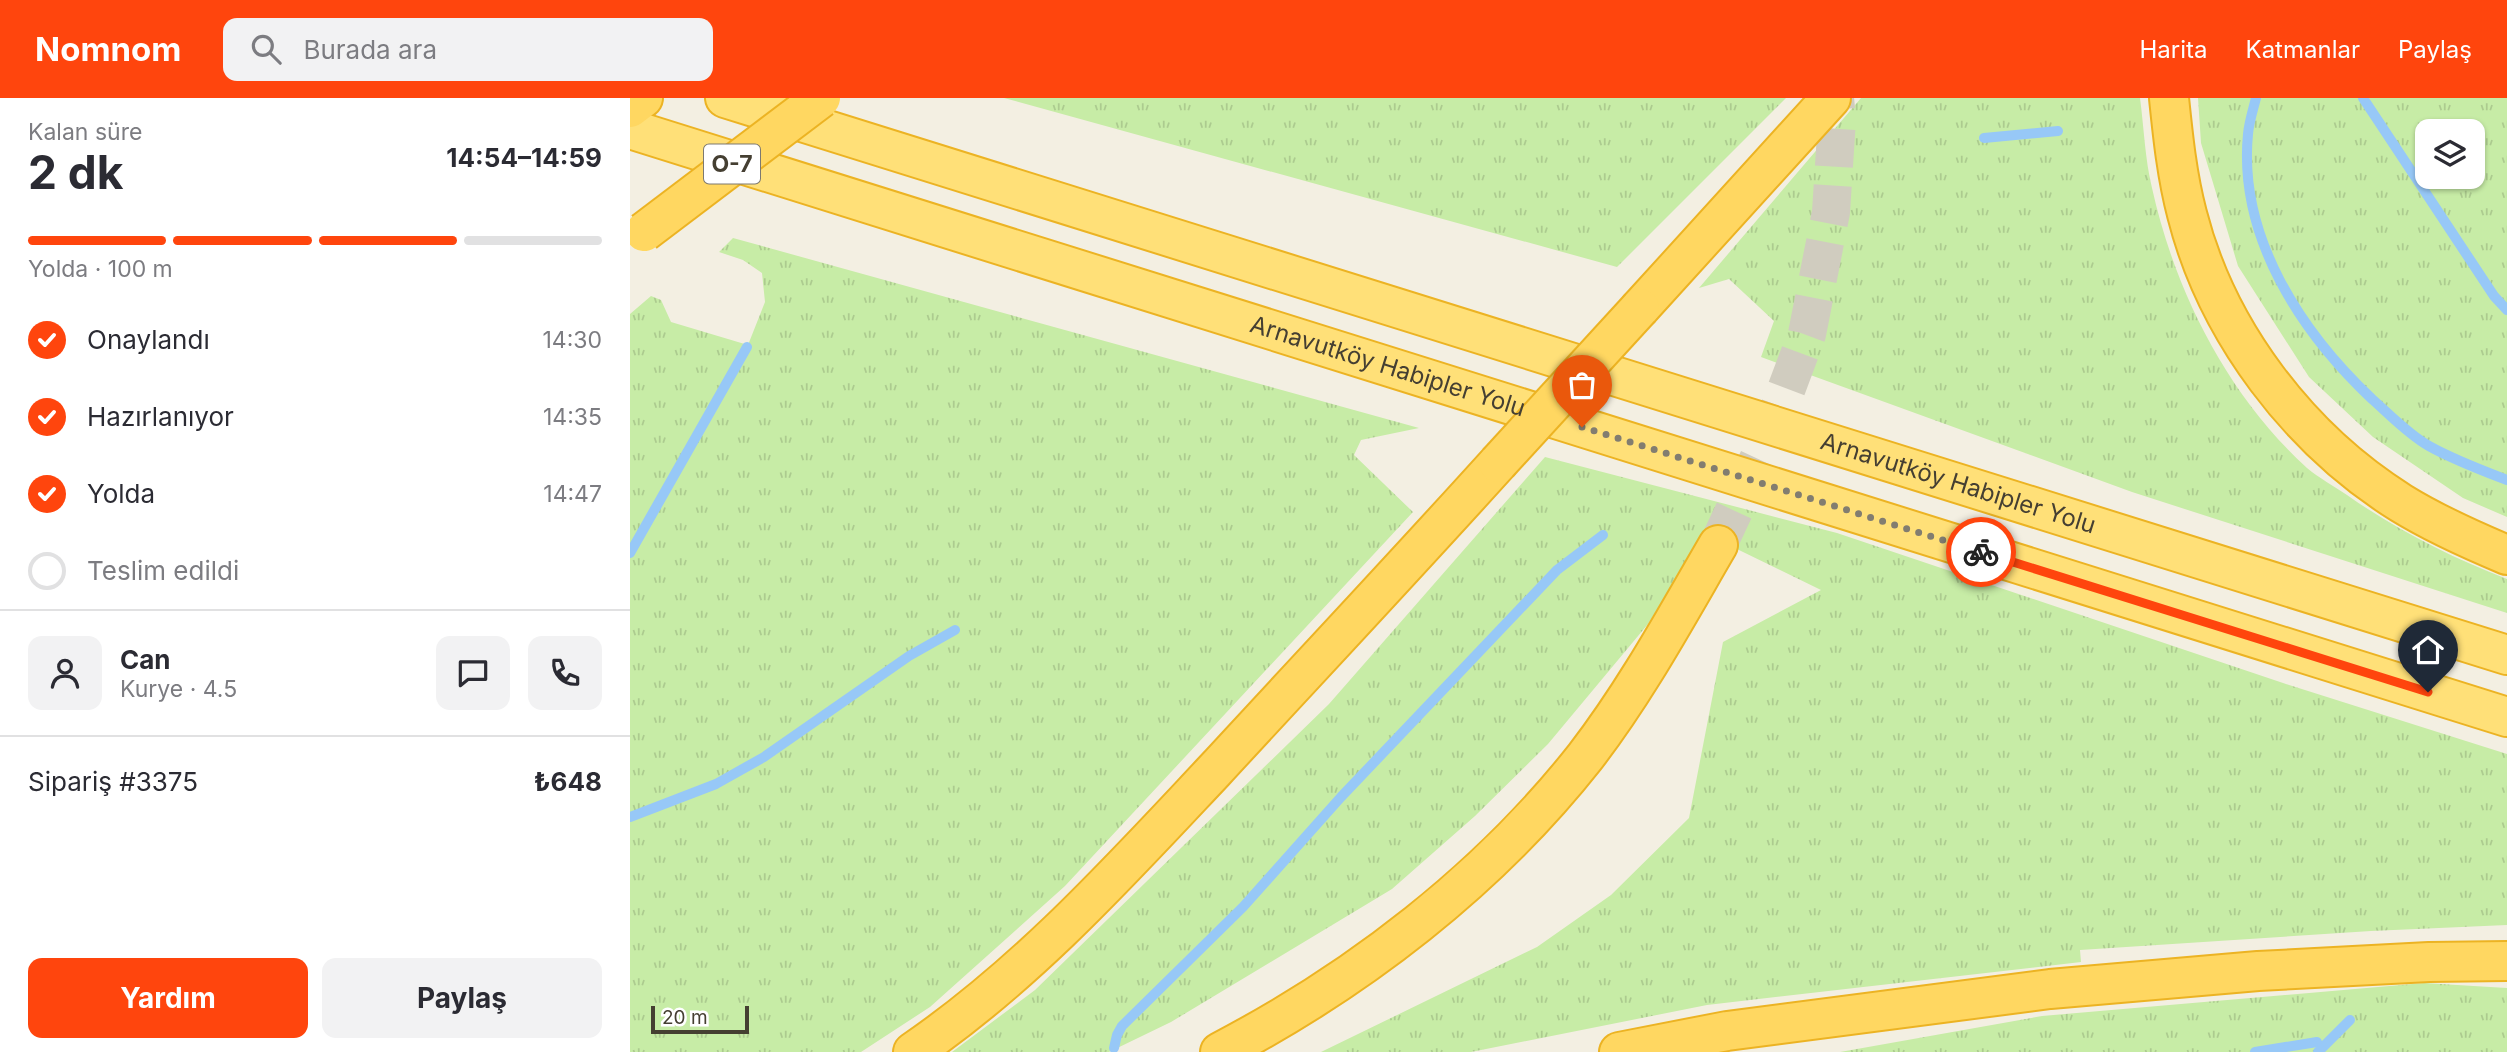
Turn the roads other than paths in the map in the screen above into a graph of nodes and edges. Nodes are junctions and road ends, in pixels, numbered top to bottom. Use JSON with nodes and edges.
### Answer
{"nodes":[{"id":1,"x":643,"y":98,"type":"edge"},
{"id":2,"x":726,"y":98,"type":"edge"},
{"id":3,"x":821,"y":98,"type":"edge"},
{"id":4,"x":1831,"y":98,"type":"edge"},
{"id":5,"x":2169,"y":98,"type":"edge"},
{"id":6,"x":630,"y":108,"type":"edge"},
{"id":7,"x":630,"y":129,"type":"edge"},
{"id":8,"x":637,"y":238,"type":"edge"},
{"id":9,"x":1718,"y":545,"type":"tunnel mouth"},
{"id":10,"x":2507,"y":555,"type":"edge"},
{"id":11,"x":2507,"y":655,"type":"edge"},
{"id":12,"x":2507,"y":717,"type":"edge"},
{"id":13,"x":2507,"y":961,"type":"edge"},
{"id":14,"x":913,"y":1052,"type":"edge"},
{"id":15,"x":1220,"y":1052,"type":"edge"},
{"id":16,"x":1619,"y":1052,"type":"edge"}],
"edges":[{"from":1,"to":6,"type":"highway"},
{"from":2,"to":11,"type":"highway","name":"Arnavutköy Habipler Yolu"},
{"from":3,"to":8,"type":"highway","number":"O-7","bridge":true},
{"from":4,"to":14,"type":"highway","bridge":true},
{"from":5,"to":10,"type":"highway"},
{"from":7,"to":12,"type":"highway","name":"Arnavutköy Habipler Yolu"},
{"from":9,"to":15,"type":"highway"},
{"from":13,"to":16,"type":"highway"}]}
